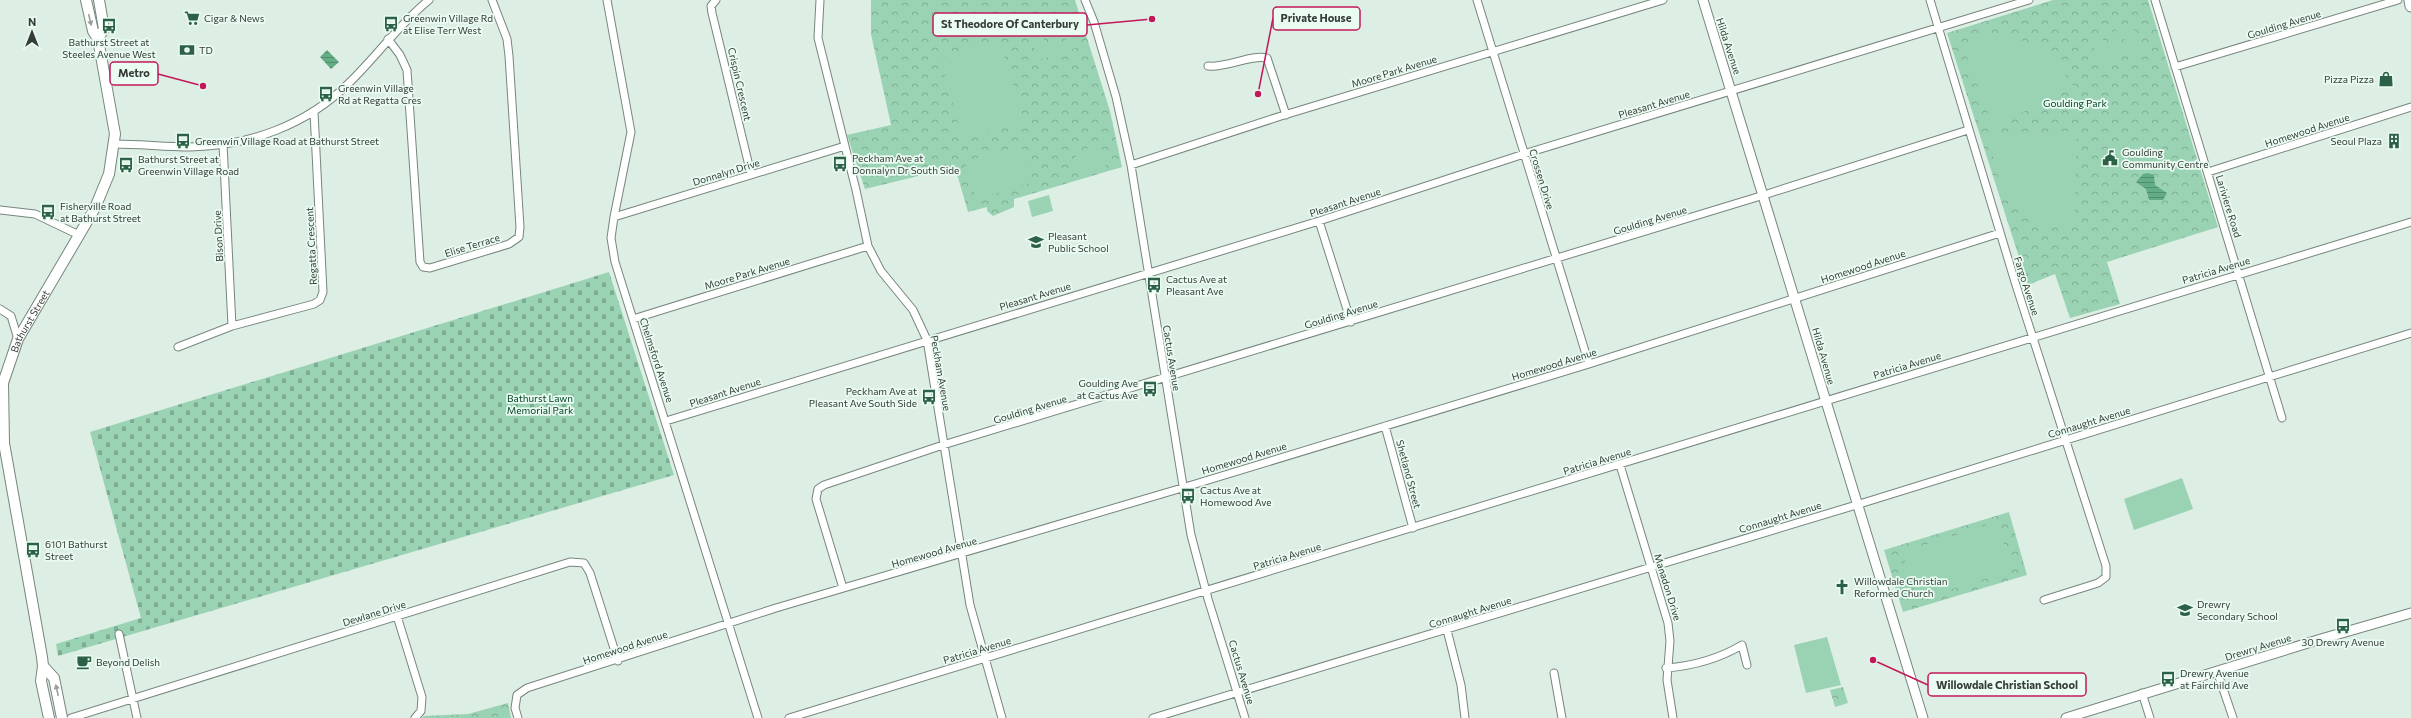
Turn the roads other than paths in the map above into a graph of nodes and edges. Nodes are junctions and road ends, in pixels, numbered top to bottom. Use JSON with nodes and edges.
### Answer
{"nodes":[{"id":1,"x":86,"y":0,"type":"edge"},
{"id":2,"x":99,"y":0,"type":"edge"},
{"id":3,"x":429,"y":0,"type":"edge"},
{"id":4,"x":492,"y":0,"type":"edge"},
{"id":5,"x":607,"y":0,"type":"edge"},
{"id":6,"x":716,"y":0,"type":"edge"},
{"id":7,"x":820,"y":0,"type":"edge"},
{"id":8,"x":1086,"y":0,"type":"edge"},
{"id":9,"x":1477,"y":0,"type":"edge"},
{"id":10,"x":1663,"y":0,"type":"edge"},
{"id":11,"x":1703,"y":0,"type":"edge"},
{"id":12,"x":1930,"y":0,"type":"edge"},
{"id":13,"x":2029,"y":0,"type":"edge"},
{"id":14,"x":2155,"y":0,"type":"edge"},
{"id":15,"x":2398,"y":0,"type":"edge"},
{"id":16,"x":2410,"y":0,"type":"edge"},
{"id":17,"x":2411,"y":6,"type":"edge"},
{"id":18,"x":1938,"y":27,"type":"junction"},
{"id":19,"x":98,"y":39,"type":"junction"},
{"id":20,"x":388,"y":39,"type":"junction"},
{"id":21,"x":1492,"y":52,"type":"junction"},
{"id":22,"x":1208,"y":66,"type":"dead end"},
{"id":23,"x":2175,"y":67,"type":"junction"},
{"id":24,"x":1732,"y":90,"type":"junction"},
{"id":25,"x":2411,"y":107,"type":"edge"},
{"id":26,"x":314,"y":112,"type":"junction"},
{"id":27,"x":1286,"y":115,"type":"junction"},
{"id":28,"x":1968,"y":130,"type":"junction"},
{"id":29,"x":114,"y":144,"type":"junction"},
{"id":30,"x":223,"y":144,"type":"junction"},
{"id":31,"x":845,"y":146,"type":"junction"},
{"id":32,"x":1524,"y":154,"type":"junction"},
{"id":33,"x":1131,"y":165,"type":"junction"},
{"id":34,"x":2208,"y":172,"type":"junction"},
{"id":35,"x":751,"y":174,"type":"junction"},
{"id":36,"x":1764,"y":195,"type":"junction"},
{"id":37,"x":0,"y":210,"type":"edge"},
{"id":38,"x":614,"y":217,"type":"junction"},
{"id":39,"x":1319,"y":221,"type":"junction"},
{"id":40,"x":2411,"y":222,"type":"edge"},
{"id":41,"x":2000,"y":233,"type":"junction"},
{"id":42,"x":79,"y":235,"type":"junction"},
{"id":43,"x":868,"y":246,"type":"junction"},
{"id":44,"x":1556,"y":259,"type":"junction"},
{"id":45,"x":1148,"y":273,"type":"junction"},
{"id":46,"x":2240,"y":273,"type":"junction"},
{"id":47,"x":1796,"y":298,"type":"junction"},
{"id":48,"x":0,"y":309,"type":"edge"},
{"id":49,"x":633,"y":319,"type":"junction"},
{"id":50,"x":1351,"y":322,"type":"junction"},
{"id":51,"x":232,"y":326,"type":"junction"},
{"id":52,"x":2411,"y":333,"type":"edge"},
{"id":53,"x":2033,"y":336,"type":"junction"},
{"id":54,"x":18,"y":339,"type":"junction"},
{"id":55,"x":927,"y":340,"type":"junction"},
{"id":56,"x":178,"y":347,"type":"dead end"},
{"id":57,"x":1589,"y":364,"type":"junction"},
{"id":58,"x":2270,"y":377,"type":"junction"},
{"id":59,"x":1165,"y":378,"type":"junction"},
{"id":60,"x":1826,"y":400,"type":"junction"},
{"id":61,"x":2282,"y":418,"type":"dead end"},
{"id":62,"x":666,"y":421,"type":"junction"},
{"id":63,"x":1385,"y":426,"type":"junction"},
{"id":64,"x":2067,"y":440,"type":"junction"},
{"id":65,"x":944,"y":445,"type":"junction"},
{"id":66,"x":1620,"y":465,"type":"junction"},
{"id":67,"x":1182,"y":488,"type":"junction"},
{"id":68,"x":1858,"y":504,"type":"junction"},
{"id":69,"x":1413,"y":528,"type":"junction"},
{"id":70,"x":961,"y":555,"type":"junction"},
{"id":71,"x":1651,"y":567,"type":"junction"},
{"id":72,"x":843,"y":588,"type":"junction"},
{"id":73,"x":1206,"y":591,"type":"junction"},
{"id":74,"x":2044,"y":600,"type":"dead end"},
{"id":75,"x":2411,"y":613,"type":"edge"},
{"id":76,"x":397,"y":616,"type":"junction"},
{"id":77,"x":730,"y":624,"type":"junction"},
{"id":78,"x":1447,"y":630,"type":"junction"},
{"id":79,"x":119,"y":634,"type":"dead end"},
{"id":80,"x":984,"y":658,"type":"junction"},
{"id":81,"x":618,"y":660,"type":"junction"},
{"id":82,"x":1747,"y":665,"type":"dead end"},
{"id":83,"x":43,"y":666,"type":"junction"},
{"id":84,"x":1666,"y":668,"type":"junction"},
{"id":85,"x":2217,"y":671,"type":"junction"},
{"id":86,"x":1554,"y":673,"type":"dead end"},
{"id":87,"x":1238,"y":691,"type":"junction"},
{"id":88,"x":2142,"y":693,"type":"junction"},
{"id":89,"x":133,"y":698,"type":"junction"},
{"id":90,"x":48,"y":718,"type":"edge"},
{"id":91,"x":62,"y":718,"type":"edge"},
{"id":92,"x":71,"y":718,"type":"edge"},
{"id":93,"x":137,"y":718,"type":"edge"},
{"id":94,"x":415,"y":718,"type":"edge"},
{"id":95,"x":518,"y":718,"type":"edge"},
{"id":96,"x":758,"y":718,"type":"edge"},
{"id":97,"x":789,"y":718,"type":"edge"},
{"id":98,"x":1002,"y":718,"type":"edge"},
{"id":99,"x":1153,"y":718,"type":"edge"},
{"id":100,"x":1245,"y":718,"type":"edge"},
{"id":101,"x":1465,"y":718,"type":"edge"},
{"id":102,"x":1562,"y":718,"type":"edge"},
{"id":103,"x":1673,"y":718,"type":"edge"},
{"id":104,"x":1923,"y":718,"type":"edge"},
{"id":105,"x":2066,"y":718,"type":"edge"},
{"id":106,"x":2150,"y":718,"type":"edge"},
{"id":107,"x":2232,"y":718,"type":"edge"}],
"edges":[{"from":1,"to":19,"type":"main road","name":"Bathurst Street","one_way":true},
{"from":2,"to":19,"type":"main road","name":"Bathurst Street"},
{"from":3,"to":20,"type":"street"},
{"from":4,"to":20,"type":"street","name":"Elise Terrace"},
{"from":5,"to":38,"type":"street","name":"Chelmsford Avenue"},
{"from":6,"to":35,"type":"street","name":"Crispin Crescent"},
{"from":7,"to":31,"type":"street","name":"Peckham Avenue"},
{"from":8,"to":33,"type":"street","name":"Cactus Avenue"},
{"from":9,"to":21,"type":"street","name":"Crossen Drive"},
{"from":10,"to":21,"type":"street","name":"Moore Park Avenue"},
{"from":11,"to":24,"type":"street","name":"Hilda Avenue"},
{"from":12,"to":18,"type":"street","name":"Fargo Avenue"},
{"from":13,"to":18,"type":"street","name":"Pleasant Avenue"},
{"from":14,"to":23,"type":"street","name":"Lariviere Road"},
{"from":15,"to":23,"type":"street","name":"Goulding Avenue"},
{"from":16,"to":17,"type":"main road"},
{"from":18,"to":24,"type":"street","name":"Pleasant Avenue"},
{"from":18,"to":28,"type":"street","name":"Fargo Avenue"},
{"from":19,"to":29,"type":"main road","name":"Bathurst Street"},
{"from":20,"to":26,"type":"street"},
{"from":21,"to":27,"type":"street","name":"Moore Park Avenue"},
{"from":21,"to":32,"type":"street","name":"Crossen Drive"},
{"from":22,"to":27,"type":"street"},
{"from":23,"to":34,"type":"street","name":"Lariviere Road"},
{"from":24,"to":32,"type":"street","name":"Pleasant Avenue"},
{"from":24,"to":36,"type":"street","name":"Hilda Avenue"},
{"from":25,"to":34,"type":"street","name":"Homewood Avenue"},
{"from":26,"to":30,"type":"street"},
{"from":26,"to":51,"type":"street","name":"Regatta Crescent"},
{"from":27,"to":33,"type":"street","name":"Moore Park Avenue"},
{"from":28,"to":36,"type":"street","name":"Goulding Avenue"},
{"from":28,"to":41,"type":"street","name":"Fargo Avenue"},
{"from":29,"to":30,"type":"street"},
{"from":29,"to":42,"type":"main road","name":"Bathurst Street"},
{"from":30,"to":51,"type":"street","name":"Bison Drive"},
{"from":31,"to":35,"type":"street","name":"Donnalyn Drive"},
{"from":31,"to":43,"type":"street","name":"Peckham Avenue"},
{"from":32,"to":39,"type":"street","name":"Pleasant Avenue"},
{"from":32,"to":44,"type":"street","name":"Crossen Drive"},
{"from":33,"to":45,"type":"street","name":"Cactus Avenue"},
{"from":34,"to":46,"type":"street","name":"Lariviere Road"},
{"from":35,"to":38,"type":"street","name":"Donnalyn Drive"},
{"from":36,"to":44,"type":"street","name":"Goulding Avenue"},
{"from":36,"to":47,"type":"street","name":"Hilda Avenue"},
{"from":37,"to":42,"type":"street"},
{"from":38,"to":49,"type":"street","name":"Chelmsford Avenue"},
{"from":39,"to":45,"type":"street","name":"Pleasant Avenue"},
{"from":39,"to":50,"type":"street"},
{"from":40,"to":46,"type":"street","name":"Patricia Avenue"},
{"from":41,"to":47,"type":"street","name":"Homewood Avenue"},
{"from":41,"to":53,"type":"street","name":"Fargo Avenue"},
{"from":42,"to":54,"type":"main road","name":"Bathurst Street"},
{"from":43,"to":49,"type":"street","name":"Moore Park Avenue"},
{"from":43,"to":55,"type":"street","name":"Peckham Avenue"},
{"from":44,"to":50,"type":"street","name":"Goulding Avenue"},
{"from":44,"to":57,"type":"street","name":"Crossen Drive"},
{"from":45,"to":55,"type":"street","name":"Pleasant Avenue"},
{"from":45,"to":59,"type":"street","name":"Cactus Avenue"},
{"from":46,"to":53,"type":"street","name":"Patricia Avenue"},
{"from":46,"to":58,"type":"street","name":"Lariviere Road"},
{"from":47,"to":57,"type":"street","name":"Homewood Avenue"},
{"from":47,"to":60,"type":"street","name":"Hilda Avenue"},
{"from":48,"to":54,"type":"street"},
{"from":49,"to":62,"type":"street","name":"Chelmsford Avenue"},
{"from":50,"to":59,"type":"street","name":"Goulding Avenue"},
{"from":51,"to":56,"type":"street","name":"Regatta Crescent"},
{"from":52,"to":58,"type":"street","name":"Connaught Avenue"},
{"from":53,"to":60,"type":"street","name":"Patricia Avenue"},
{"from":53,"to":64,"type":"street","name":"Fargo Avenue"},
{"from":54,"to":83,"type":"main road","name":"Bathurst Street"},
{"from":55,"to":62,"type":"street","name":"Pleasant Avenue"},
{"from":55,"to":65,"type":"street","name":"Peckham Avenue"},
{"from":57,"to":63,"type":"street","name":"Homewood Avenue"},
{"from":58,"to":61,"type":"street","name":"Lariviere Road"},
{"from":58,"to":64,"type":"street","name":"Connaught Avenue"},
{"from":59,"to":65,"type":"street","name":"Goulding Avenue"},
{"from":59,"to":67,"type":"street","name":"Cactus Avenue"},
{"from":60,"to":66,"type":"street","name":"Patricia Avenue"},
{"from":60,"to":68,"type":"street","name":"Hilda Avenue"},
{"from":62,"to":77,"type":"street","name":"Chelmsford Avenue"},
{"from":63,"to":67,"type":"street","name":"Homewood Avenue"},
{"from":63,"to":69,"type":"street","name":"Shetland Street"},
{"from":64,"to":68,"type":"street","name":"Connaught Avenue"},
{"from":64,"to":74,"type":"street","name":"Fargo Avenue"},
{"from":65,"to":70,"type":"street","name":"Peckham Avenue"},
{"from":65,"to":72,"type":"street","name":"Goulding Avenue"},
{"from":66,"to":69,"type":"street","name":"Patricia Avenue"},
{"from":66,"to":71,"type":"street","name":"Manadon Drive"},
{"from":67,"to":70,"type":"street","name":"Homewood Avenue"},
{"from":67,"to":73,"type":"street","name":"Cactus Avenue"},
{"from":68,"to":71,"type":"street","name":"Connaught Avenue"},
{"from":68,"to":104,"type":"street","name":"Hilda Avenue"},
{"from":69,"to":73,"type":"street","name":"Patricia Avenue"},
{"from":70,"to":72,"type":"street","name":"Homewood Avenue"},
{"from":70,"to":80,"type":"street","name":"Peckham Avenue"},
{"from":71,"to":78,"type":"street","name":"Connaught Avenue"},
{"from":71,"to":84,"type":"street","name":"Manadon Drive"},
{"from":72,"to":77,"type":"street","name":"Homewood Avenue"},
{"from":73,"to":80,"type":"street","name":"Patricia Avenue"},
{"from":73,"to":87,"type":"street","name":"Cactus Avenue"},
{"from":75,"to":85,"type":"street","name":"Drewry Avenue"},
{"from":76,"to":81,"type":"street","name":"Dewlane Drive"},
{"from":76,"to":89,"type":"street","name":"Dewlane Drive"},
{"from":76,"to":94,"type":"street"},
{"from":77,"to":81,"type":"street","name":"Homewood Avenue"},
{"from":77,"to":96,"type":"street","name":"Chelmsford Avenue"},
{"from":78,"to":87,"type":"street","name":"Connaught Avenue"},
{"from":78,"to":101,"type":"street"},
{"from":79,"to":89,"type":"street"},
{"from":80,"to":97,"type":"street","name":"Patricia Avenue"},
{"from":80,"to":98,"type":"street","name":"Peckham Avenue"},
{"from":81,"to":95,"type":"street","name":"Homewood Avenue"},
{"from":82,"to":84,"type":"street"},
{"from":83,"to":90,"type":"main road","name":"Bathurst Street"},
{"from":91,"to":83,"type":"main road","name":"Bathurst Street","one_way":true},
{"from":84,"to":103,"type":"street","name":"Manadon Drive"},
{"from":85,"to":88,"type":"street","name":"Drewry Avenue"},
{"from":85,"to":107,"type":"street"},
{"from":86,"to":102,"type":"street"},
{"from":87,"to":99,"type":"street","name":"Connaught Avenue"},
{"from":87,"to":100,"type":"street","name":"Cactus Avenue"},
{"from":88,"to":105,"type":"street","name":"Drewry Avenue"},
{"from":88,"to":106,"type":"street"},
{"from":89,"to":92,"type":"street","name":"Dewlane Drive"},
{"from":89,"to":93,"type":"street"}]}
